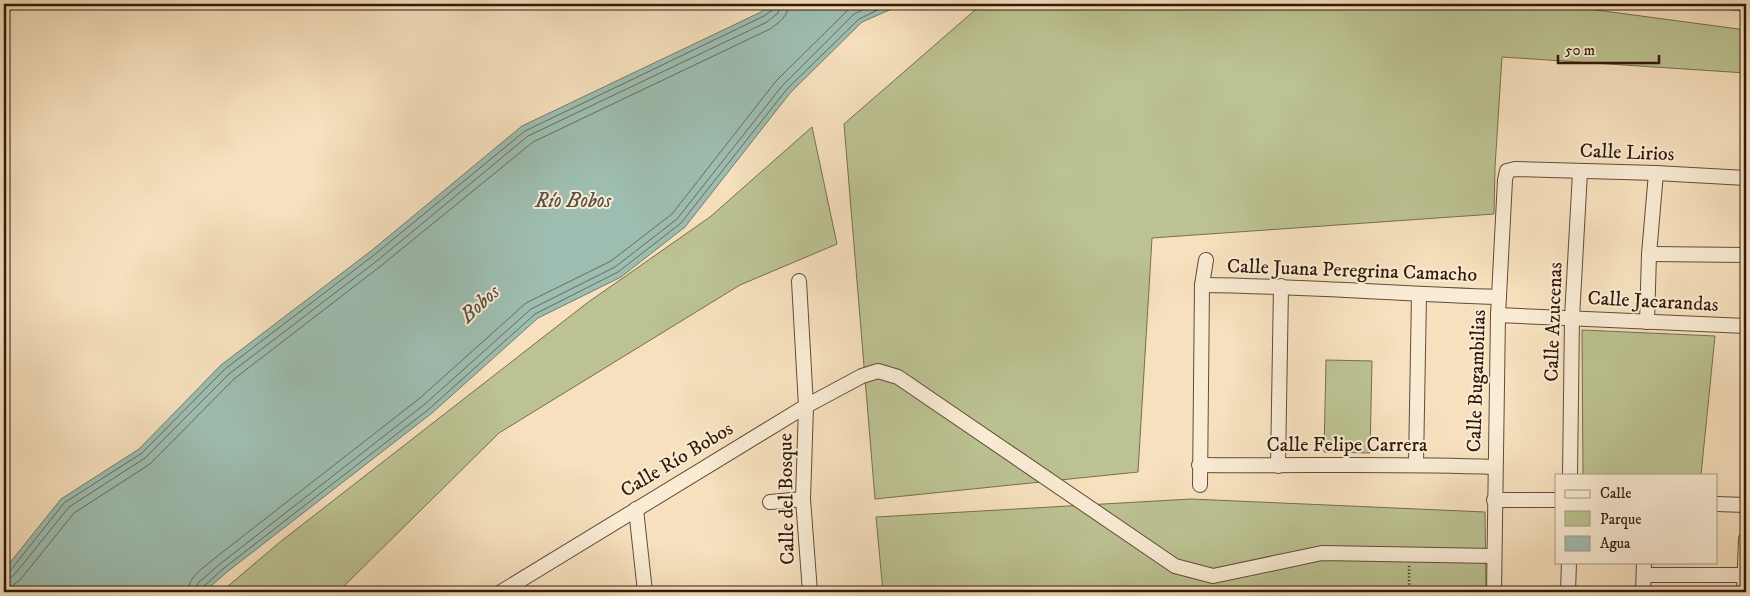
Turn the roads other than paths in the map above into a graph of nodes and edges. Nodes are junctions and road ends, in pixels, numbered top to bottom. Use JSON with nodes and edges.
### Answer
{"nodes":[{"id":1,"x":1508,"y":171,"type":"joint"},
{"id":2,"x":1580,"y":172,"type":"junction"},
{"id":3,"x":1656,"y":173,"type":"junction"},
{"id":4,"x":1746,"y":178,"type":"edge"},
{"id":5,"x":1649,"y":254,"type":"junction"},
{"id":6,"x":1746,"y":255,"type":"edge"},
{"id":7,"x":1206,"y":260,"type":"dead end"},
{"id":8,"x":799,"y":281,"type":"dead end"},
{"id":9,"x":1202,"y":285,"type":"junction"},
{"id":10,"x":1281,"y":286,"type":"junction"},
{"id":11,"x":1419,"y":295,"type":"junction"},
{"id":12,"x":1499,"y":297,"type":"junction"},
{"id":13,"x":1498,"y":315,"type":"junction"},
{"id":14,"x":1572,"y":318,"type":"junction"},
{"id":15,"x":1647,"y":322,"type":"junction"},
{"id":16,"x":1746,"y":326,"type":"edge"},
{"id":17,"x":806,"y":406,"type":"junction"},
{"id":18,"x":1416,"y":464,"type":"junction"},
{"id":19,"x":1199,"y":465,"type":"junction"},
{"id":20,"x":1278,"y":466,"type":"junction"},
{"id":21,"x":1495,"y":467,"type":"junction"},
{"id":22,"x":1570,"y":474,"type":"edge"},
{"id":23,"x":1200,"y":485,"type":"dead end"},
{"id":24,"x":803,"y":499,"type":"junction"},
{"id":25,"x":1494,"y":500,"type":"junction"},
{"id":26,"x":1555,"y":500,"type":"edge"},
{"id":27,"x":770,"y":502,"type":"dead end"},
{"id":28,"x":1718,"y":504,"type":"edge"},
{"id":29,"x":1746,"y":505,"type":"edge"},
{"id":30,"x":636,"y":508,"type":"junction"},
{"id":31,"x":1746,"y":539,"type":"edge"},
{"id":32,"x":1494,"y":556,"type":"junction"},
{"id":33,"x":1568,"y":564,"type":"edge"},
{"id":34,"x":1644,"y":569,"type":"edge"},
{"id":35,"x":1745,"y":575,"type":"junction"},
{"id":36,"x":501,"y":592,"type":"edge"},
{"id":37,"x":645,"y":592,"type":"edge"},
{"id":38,"x":810,"y":592,"type":"edge"},
{"id":39,"x":1494,"y":592,"type":"edge"},
{"id":40,"x":1568,"y":592,"type":"edge"},
{"id":41,"x":1644,"y":592,"type":"edge"},
{"id":42,"x":1744,"y":592,"type":"edge"}],
"edges":[{"from":1,"to":2,"type":"street","name":"Calle Lirios"},
{"from":1,"to":12,"type":"street","name":"Calle Bugambilias"},
{"from":2,"to":3,"type":"street","name":"Calle Lirios"},
{"from":2,"to":14,"type":"street","name":"Calle Azucenas"},
{"from":3,"to":4,"type":"street","name":"Calle Lirios"},
{"from":3,"to":5,"type":"street"},
{"from":5,"to":6,"type":"street"},
{"from":5,"to":15,"type":"street"},
{"from":7,"to":9,"type":"street"},
{"from":8,"to":17,"type":"street","name":"Calle del Bosque"},
{"from":9,"to":10,"type":"street","name":"Calle Juana Peregrina Camacho"},
{"from":9,"to":19,"type":"street"},
{"from":10,"to":11,"type":"street","name":"Calle Juana Peregrina Camacho"},
{"from":10,"to":20,"type":"street"},
{"from":11,"to":12,"type":"street","name":"Calle Juana Peregrina Camacho"},
{"from":11,"to":18,"type":"street"},
{"from":12,"to":13,"type":"street","name":"Calle Bugambilias"},
{"from":13,"to":14,"type":"street","name":"Calle Jacarandas"},
{"from":13,"to":21,"type":"street","name":"Calle Bugambilias"},
{"from":14,"to":15,"type":"street","name":"Calle Jacarandas"},
{"from":14,"to":22,"type":"street","name":"Calle Azucenas"},
{"from":15,"to":16,"type":"street","name":"Calle Jacarandas"},
{"from":17,"to":24,"type":"street","name":"Calle del Bosque"},
{"from":17,"to":30,"type":"street","name":"Calle Río Bobos"},
{"from":17,"to":32,"type":"street","name":"Calle Río Bobos"},
{"from":18,"to":20,"type":"street","name":"Calle Felipe Carrera"},
{"from":18,"to":21,"type":"street","name":"Calle Felipe Carrera"},
{"from":19,"to":20,"type":"street","name":"Calle Felipe Carrera"},
{"from":19,"to":23,"type":"street"},
{"from":21,"to":25,"type":"street","name":"Calle Bugambilias"},
{"from":24,"to":27,"type":"street"},
{"from":24,"to":38,"type":"street","name":"Calle del Bosque"},
{"from":25,"to":26,"type":"street"},
{"from":25,"to":32,"type":"street","name":"Calle Bugambilias"},
{"from":28,"to":29,"type":"street"},
{"from":30,"to":36,"type":"street","name":"Calle Río Bobos"},
{"from":30,"to":37,"type":"street"},
{"from":31,"to":35,"type":"street"},
{"from":32,"to":39,"type":"street","name":"Calle Bugambilias"},
{"from":33,"to":40,"type":"street"},
{"from":34,"to":35,"type":"street"},
{"from":34,"to":41,"type":"street"},
{"from":35,"to":42,"type":"street"}]}
